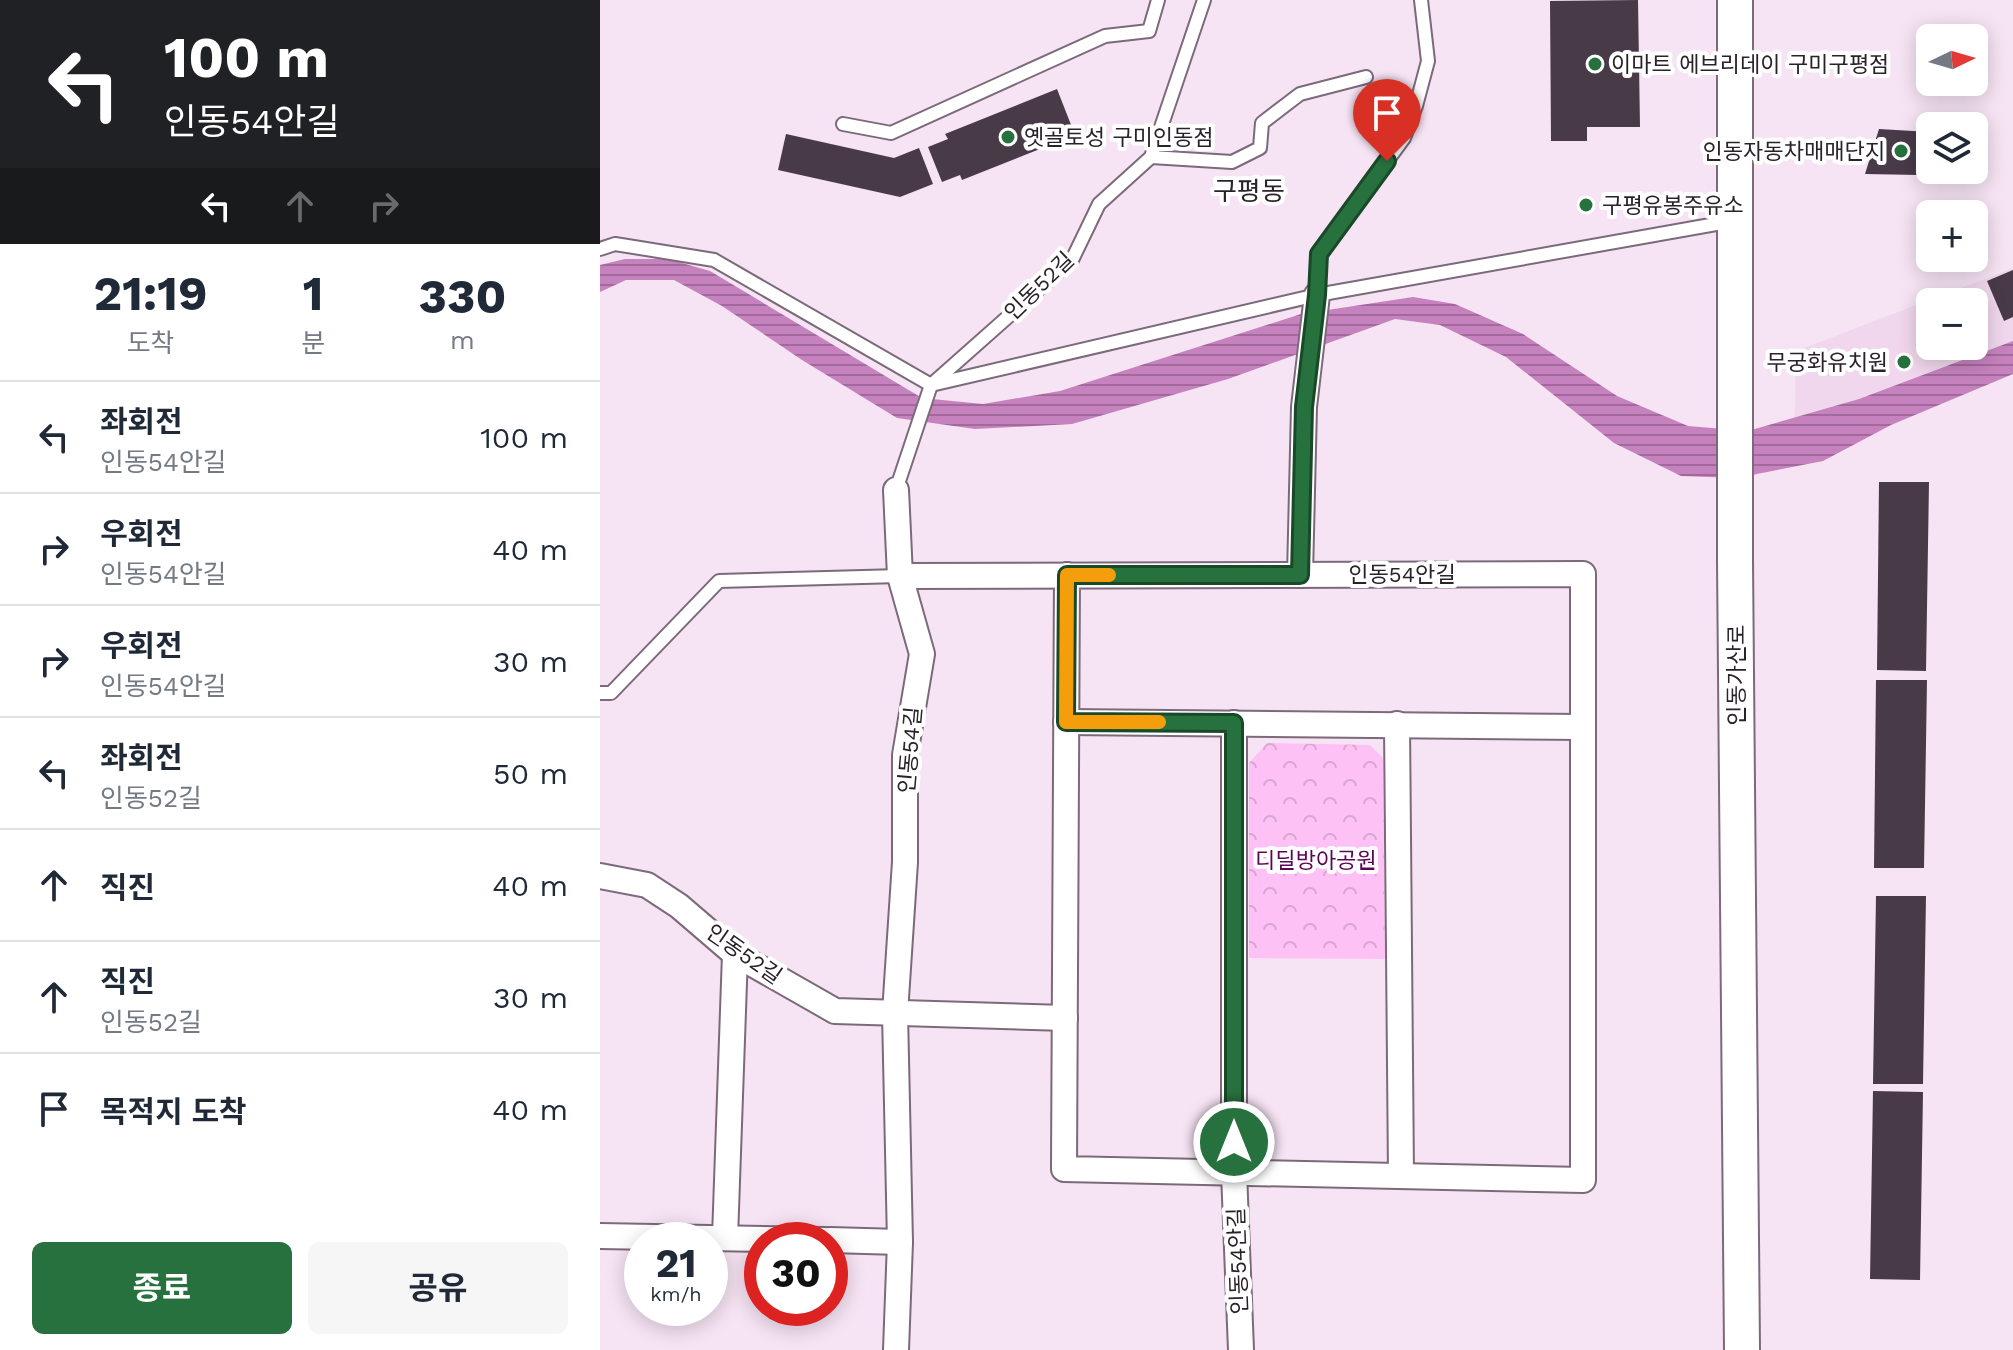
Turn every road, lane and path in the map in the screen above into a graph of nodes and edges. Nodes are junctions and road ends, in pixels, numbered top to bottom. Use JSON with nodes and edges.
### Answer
{"nodes":[{"id":1,"x":1158,"y":0,"type":"edge"},
{"id":2,"x":1204,"y":0,"type":"edge"},
{"id":3,"x":1421,"y":0,"type":"edge"},
{"id":4,"x":1735,"y":0,"type":"edge"},
{"id":5,"x":1366,"y":77,"type":"dead end"},
{"id":6,"x":843,"y":124,"type":"dead end"},
{"id":7,"x":1151,"y":157,"type":"junction"},
{"id":8,"x":1736,"y":220,"type":"junction"},
{"id":9,"x":600,"y":249,"type":"edge"},
{"id":10,"x":1317,"y":295,"type":"junction"},
{"id":11,"x":931,"y":385,"type":"junction"},
{"id":12,"x":896,"y":490,"type":"joint"},
{"id":13,"x":1067,"y":575,"type":"junction"},
{"id":14,"x":1300,"y":575,"type":"junction"},
{"id":15,"x":900,"y":576,"type":"junction"},
{"id":16,"x":600,"y":693,"type":"edge"},
{"id":17,"x":1066,"y":722,"type":"junction"},
{"id":18,"x":1234,"y":723,"type":"junction"},
{"id":19,"x":1397,"y":724,"type":"junction"},
{"id":20,"x":1583,"y":727,"type":"junction"},
{"id":21,"x":600,"y":876,"type":"edge"},
{"id":22,"x":735,"y":954,"type":"junction"},
{"id":23,"x":895,"y":1013,"type":"junction"},
{"id":24,"x":1065,"y":1018,"type":"junction"},
{"id":25,"x":1234,"y":1172,"type":"junction"},
{"id":26,"x":1401,"y":1176,"type":"junction"},
{"id":27,"x":726,"y":1222,"type":"edge"},
{"id":28,"x":600,"y":1236,"type":"edge"},
{"id":29,"x":624,"y":1236,"type":"edge"},
{"id":30,"x":848,"y":1241,"type":"edge"},
{"id":31,"x":900,"y":1242,"type":"junction"},
{"id":32,"x":896,"y":1350,"type":"edge"},
{"id":33,"x":1241,"y":1350,"type":"edge"},
{"id":34,"x":1742,"y":1350,"type":"edge"}],
"edges":[{"from":1,"to":6,"type":"lane"},
{"from":2,"to":7,"type":"lane","name":"인동52길"},
{"from":3,"to":10,"type":"lane"},
{"from":4,"to":8,"type":"main road","name":"인동가산로"},
{"from":5,"to":7,"type":"lane"},
{"from":7,"to":11,"type":"lane","name":"인동52길"},
{"from":8,"to":10,"type":"lane"},
{"from":8,"to":34,"type":"main road","name":"인동가산로"},
{"from":9,"to":11,"type":"lane"},
{"from":10,"to":11,"type":"lane"},
{"from":10,"to":14,"type":"street"},
{"from":11,"to":12,"type":"lane"},
{"from":12,"to":15,"type":"street","name":"인동54길"},
{"from":13,"to":14,"type":"street","name":"인동54안길"},
{"from":13,"to":15,"type":"street","name":"인동54안길"},
{"from":13,"to":17,"type":"street","name":"인동54안길"},
{"from":14,"to":20,"type":"street","name":"인동54안길"},
{"from":15,"to":16,"type":"lane"},
{"from":15,"to":23,"type":"street","name":"인동54길"},
{"from":17,"to":18,"type":"street"},
{"from":17,"to":24,"type":"street","name":"인동54안길"},
{"from":18,"to":19,"type":"street"},
{"from":18,"to":25,"type":"street","name":"인동54안길"},
{"from":19,"to":20,"type":"street"},
{"from":19,"to":26,"type":"street"},
{"from":20,"to":26,"type":"street","name":"인동54안길"},
{"from":21,"to":22,"type":"street","name":"인동52길"},
{"from":22,"to":23,"type":"street","name":"인동52길"},
{"from":22,"to":27,"type":"street"},
{"from":23,"to":24,"type":"street"},
{"from":23,"to":31,"type":"street","name":"인동54길"},
{"from":24,"to":25,"type":"street","name":"인동54안길"},
{"from":25,"to":26,"type":"street","name":"인동54안길"},
{"from":25,"to":33,"type":"street","name":"인동54안길"},
{"from":28,"to":29,"type":"street"},
{"from":30,"to":31,"type":"street"},
{"from":31,"to":32,"type":"street","name":"인동54길"}]}
